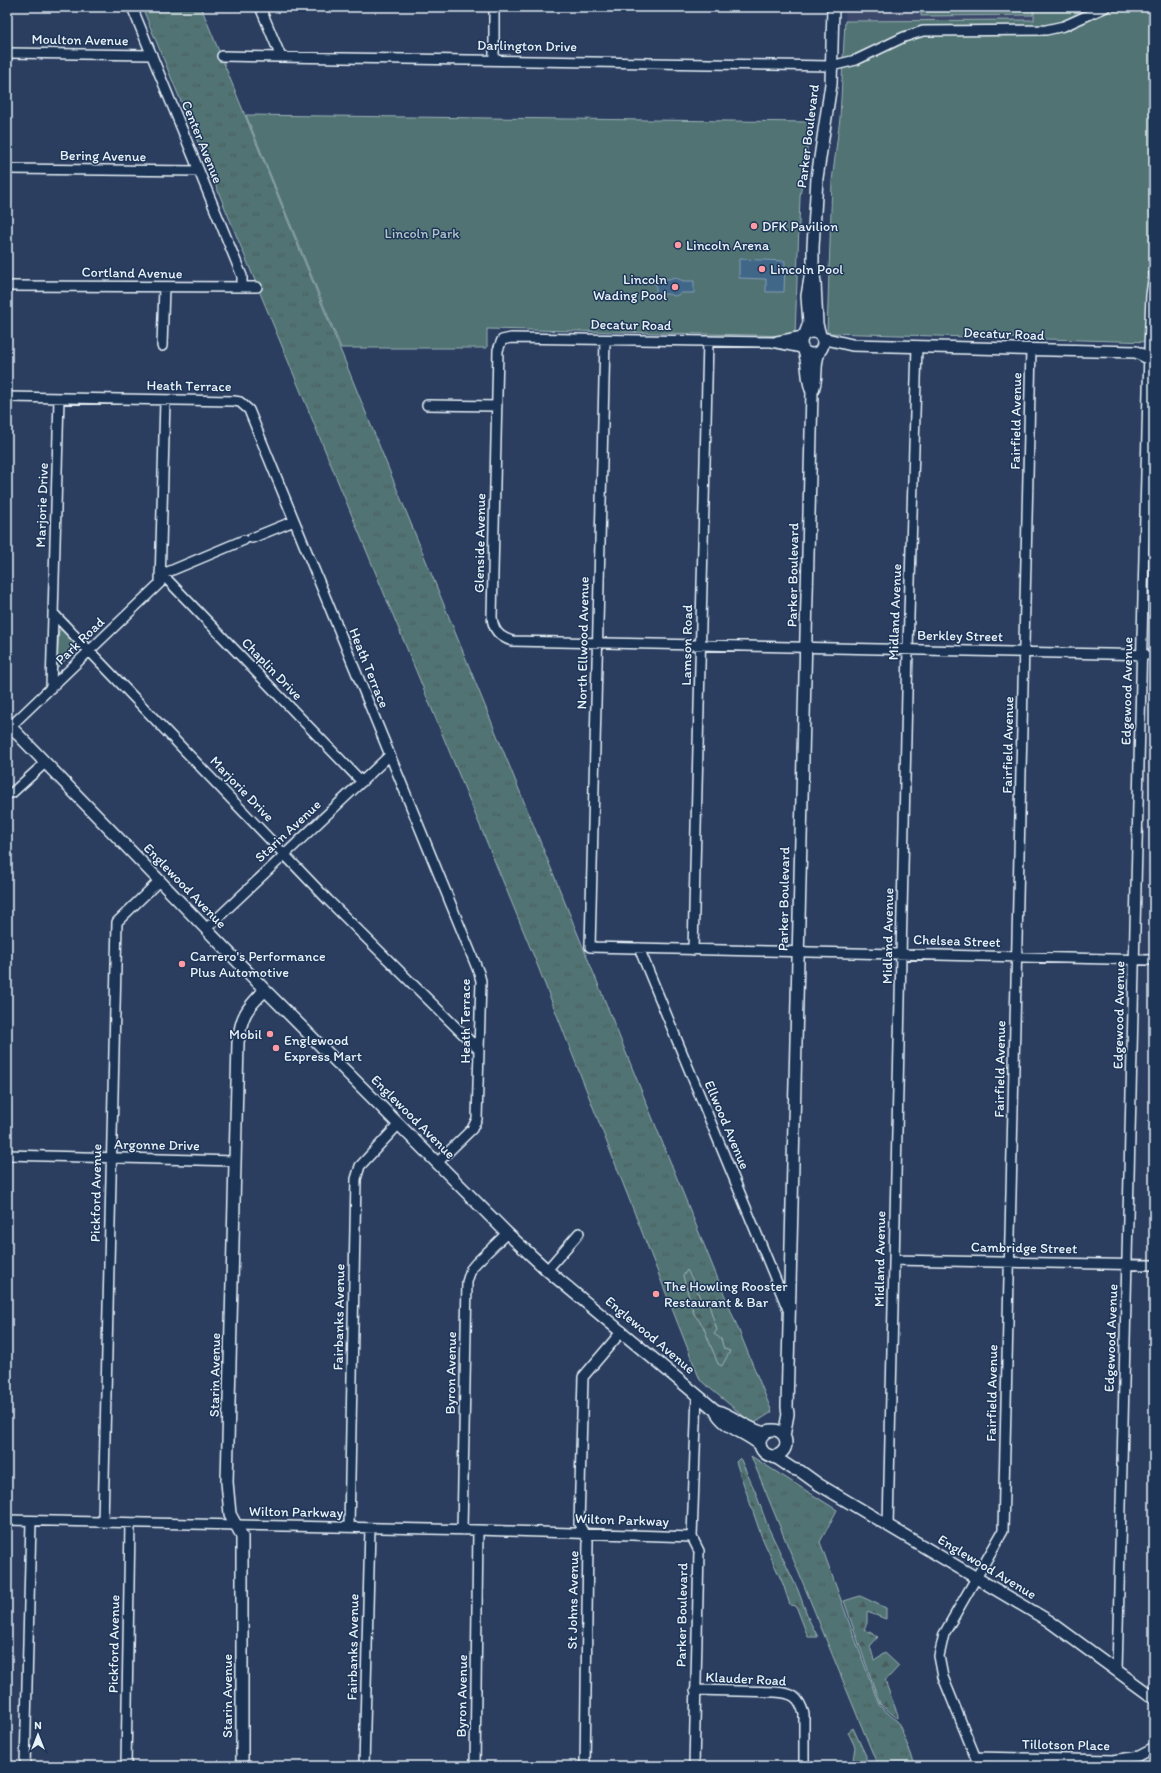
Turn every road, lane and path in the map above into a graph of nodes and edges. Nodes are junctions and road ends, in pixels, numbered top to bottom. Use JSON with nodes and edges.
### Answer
{"nodes":[{"id":1,"x":132,"y":7,"type":"edge"},
{"id":2,"x":260,"y":7,"type":"edge"},
{"id":3,"x":494,"y":7,"type":"edge"},
{"id":4,"x":833,"y":7,"type":"edge"},
{"id":5,"x":1106,"y":7,"type":"edge"},
{"id":6,"x":7,"y":53,"type":"edge"},
{"id":7,"x":152,"y":55,"type":"junction"},
{"id":8,"x":222,"y":56,"type":"dead end"},
{"id":9,"x":281,"y":57,"type":"junction"},
{"id":10,"x":494,"y":59,"type":"junction"},
{"id":11,"x":831,"y":66,"type":"junction"},
{"id":12,"x":7,"y":169,"type":"edge"},
{"id":13,"x":199,"y":171,"type":"junction"},
{"id":14,"x":813,"y":268,"type":"junction"},
{"id":15,"x":1154,"y":273,"type":"edge"},
{"id":16,"x":7,"y":286,"type":"edge"},
{"id":17,"x":257,"y":287,"type":"dead end"},
{"id":18,"x":164,"y":288,"type":"junction"},
{"id":19,"x":242,"y":288,"type":"junction"},
{"id":20,"x":804,"y":335,"type":"junction"},
{"id":21,"x":821,"y":337,"type":"junction"},
{"id":22,"x":604,"y":340,"type":"junction"},
{"id":23,"x":708,"y":341,"type":"junction"},
{"id":24,"x":772,"y":342,"type":"junction"},
{"id":25,"x":852,"y":345,"type":"junction"},
{"id":26,"x":162,"y":346,"type":"dead end"},
{"id":27,"x":917,"y":346,"type":"junction"},
{"id":28,"x":1031,"y":349,"type":"junction"},
{"id":29,"x":498,"y":350,"type":"joint"},
{"id":30,"x":803,"y":350,"type":"junction"},
{"id":31,"x":820,"y":351,"type":"junction"},
{"id":32,"x":1152,"y":360,"type":"edge"},
{"id":33,"x":812,"y":392,"type":"junction"},
{"id":34,"x":7,"y":397,"type":"edge"},
{"id":35,"x":59,"y":398,"type":"junction"},
{"id":36,"x":164,"y":400,"type":"junction"},
{"id":37,"x":427,"y":405,"type":"dead end"},
{"id":38,"x":497,"y":406,"type":"junction"},
{"id":39,"x":294,"y":521,"type":"junction"},
{"id":40,"x":161,"y":573,"type":"junction"},
{"id":41,"x":53,"y":613,"type":"junction"},
{"id":42,"x":597,"y":643,"type":"junction"},
{"id":43,"x":701,"y":645,"type":"junction"},
{"id":44,"x":806,"y":647,"type":"junction"},
{"id":45,"x":908,"y":649,"type":"junction"},
{"id":46,"x":90,"y":651,"type":"junction"},
{"id":47,"x":1025,"y":652,"type":"junction"},
{"id":48,"x":1142,"y":654,"type":"junction"},
{"id":49,"x":1154,"y":655,"type":"edge"},
{"id":50,"x":51,"y":688,"type":"junction"},
{"id":51,"x":9,"y":724,"type":"edge"},
{"id":52,"x":390,"y":755,"type":"junction"},
{"id":53,"x":45,"y":763,"type":"junction"},
{"id":54,"x":362,"y":782,"type":"junction"},
{"id":55,"x":7,"y":793,"type":"edge"},
{"id":56,"x":285,"y":854,"type":"junction"},
{"id":57,"x":159,"y":881,"type":"junction"},
{"id":58,"x":206,"y":929,"type":"junction"},
{"id":59,"x":590,"y":946,"type":"joint"},
{"id":60,"x":639,"y":948,"type":"junction"},
{"id":61,"x":693,"y":950,"type":"junction"},
{"id":62,"x":798,"y":952,"type":"junction"},
{"id":63,"x":901,"y":953,"type":"junction"},
{"id":64,"x":1017,"y":957,"type":"junction"},
{"id":65,"x":1135,"y":960,"type":"junction"},
{"id":66,"x":1154,"y":960,"type":"edge"},
{"id":67,"x":265,"y":990,"type":"junction"},
{"id":68,"x":479,"y":1050,"type":"junction"},
{"id":69,"x":399,"y":1124,"type":"junction"},
{"id":70,"x":7,"y":1155,"type":"edge"},
{"id":71,"x":111,"y":1158,"type":"junction"},
{"id":72,"x":235,"y":1161,"type":"junction"},
{"id":73,"x":438,"y":1162,"type":"junction"},
{"id":74,"x":579,"y":1232,"type":"dead end"},
{"id":75,"x":507,"y":1233,"type":"junction"},
{"id":76,"x":894,"y":1260,"type":"junction"},
{"id":77,"x":1009,"y":1262,"type":"junction"},
{"id":78,"x":1127,"y":1265,"type":"junction"},
{"id":79,"x":1154,"y":1265,"type":"edge"},
{"id":80,"x":547,"y":1270,"type":"junction"},
{"id":81,"x":789,"y":1313,"type":"junction"},
{"id":82,"x":622,"y":1331,"type":"junction"},
{"id":83,"x":697,"y":1394,"type":"junction"},
{"id":84,"x":787,"y":1407,"type":"junction"},
{"id":85,"x":715,"y":1410,"type":"junction"},
{"id":86,"x":767,"y":1432,"type":"junction"},
{"id":87,"x":785,"y":1440,"type":"junction"},
{"id":88,"x":760,"y":1445,"type":"junction"},
{"id":89,"x":771,"y":1456,"type":"junction"},
{"id":90,"x":800,"y":1471,"type":"junction"},
{"id":91,"x":7,"y":1520,"type":"edge"},
{"id":92,"x":31,"y":1521,"type":"junction"},
{"id":93,"x":103,"y":1522,"type":"junction"},
{"id":94,"x":130,"y":1523,"type":"junction"},
{"id":95,"x":237,"y":1525,"type":"junction"},
{"id":96,"x":888,"y":1526,"type":"junction"},
{"id":97,"x":349,"y":1527,"type":"junction"},
{"id":98,"x":370,"y":1528,"type":"junction"},
{"id":99,"x":462,"y":1530,"type":"junction"},
{"id":100,"x":478,"y":1530,"type":"junction"},
{"id":101,"x":584,"y":1533,"type":"junction"},
{"id":102,"x":692,"y":1537,"type":"junction"},
{"id":103,"x":976,"y":1578,"type":"junction"},
{"id":104,"x":1117,"y":1671,"type":"junction"},
{"id":105,"x":695,"y":1690,"type":"junction"},
{"id":106,"x":1154,"y":1698,"type":"edge"},
{"id":107,"x":1154,"y":1748,"type":"edge"},
{"id":108,"x":976,"y":1757,"type":"junction"},
{"id":109,"x":25,"y":1766,"type":"edge"},
{"id":110,"x":126,"y":1766,"type":"edge"},
{"id":111,"x":242,"y":1766,"type":"edge"},
{"id":112,"x":364,"y":1766,"type":"edge"},
{"id":113,"x":475,"y":1766,"type":"edge"},
{"id":114,"x":585,"y":1766,"type":"edge"},
{"id":115,"x":694,"y":1766,"type":"edge"},
{"id":116,"x":804,"y":1766,"type":"edge"},
{"id":117,"x":979,"y":1766,"type":"edge"}],
"edges":[{"from":1,"to":7,"type":"street","name":"Center Avenue"},
{"from":2,"to":9,"type":"street"},
{"from":3,"to":10,"type":"street"},
{"from":4,"to":11,"type":"street","name":"Parker Boulevard"},
{"from":5,"to":11,"type":"street","name":"Darlington Drive"},
{"from":6,"to":7,"type":"street","name":"Moulton Avenue"},
{"from":7,"to":13,"type":"street","name":"Center Avenue"},
{"from":8,"to":9,"type":"street","name":"Darlington Drive"},
{"from":9,"to":10,"type":"street","name":"Darlington Drive"},
{"from":10,"to":11,"type":"street","name":"Darlington Drive"},
{"from":11,"to":14,"type":"street","name":"Parker Boulevard"},
{"from":12,"to":13,"type":"street","name":"Bering Avenue"},
{"from":13,"to":19,"type":"street","name":"Center Avenue"},
{"from":14,"to":20,"type":"street","name":"Parker Boulevard"},
{"from":14,"to":21,"type":"street","name":"Parker Boulevard"},
{"from":15,"to":32,"type":"street","name":"Edgewood Avenue"},
{"from":16,"to":18,"type":"street","name":"Cortland Avenue"},
{"from":17,"to":19,"type":"street","name":"Cortland Avenue"},
{"from":18,"to":19,"type":"street","name":"Cortland Avenue"},
{"from":18,"to":26,"type":"street"},
{"from":20,"to":21,"type":"street"},
{"from":20,"to":24,"type":"street","name":"Decatur Road"},
{"from":20,"to":30,"type":"street","name":"Parker Boulevard"},
{"from":21,"to":25,"type":"street","name":"Decatur Road"},
{"from":21,"to":31,"type":"street","name":"Parker Boulevard"},
{"from":22,"to":23,"type":"street","name":"Decatur Road"},
{"from":22,"to":29,"type":"street","name":"Decatur Road"},
{"from":22,"to":42,"type":"street","name":"North Ellwood Avenue"},
{"from":23,"to":24,"type":"street","name":"Decatur Road"},
{"from":23,"to":43,"type":"street","name":"Lamson Road"},
{"from":24,"to":30,"type":"street","name":"Decatur Road"},
{"from":25,"to":27,"type":"street","name":"Decatur Road"},
{"from":25,"to":31,"type":"street","name":"Decatur Road"},
{"from":27,"to":28,"type":"street","name":"Decatur Road"},
{"from":27,"to":45,"type":"street","name":"Midland Avenue"},
{"from":28,"to":32,"type":"street","name":"Decatur Road"},
{"from":28,"to":47,"type":"street","name":"Fairfield Avenue"},
{"from":29,"to":38,"type":"street","name":"Glenside Avenue"},
{"from":30,"to":31,"type":"street"},
{"from":30,"to":33,"type":"street","name":"Parker Boulevard"},
{"from":31,"to":33,"type":"street","name":"Parker Boulevard"},
{"from":32,"to":48,"type":"street","name":"Edgewood Avenue"},
{"from":33,"to":44,"type":"street","name":"Parker Boulevard"},
{"from":34,"to":35,"type":"street","name":"Heath Terrace"},
{"from":35,"to":36,"type":"street","name":"Heath Terrace"},
{"from":35,"to":41,"type":"street","name":"Marjorie Drive"},
{"from":36,"to":39,"type":"street","name":"Heath Terrace"},
{"from":36,"to":40,"type":"street"},
{"from":37,"to":38,"type":"street"},
{"from":38,"to":42,"type":"street","name":"Glenside Avenue"},
{"from":39,"to":40,"type":"street"},
{"from":39,"to":52,"type":"street","name":"Heath Terrace"},
{"from":40,"to":46,"type":"street","name":"Park Road"},
{"from":40,"to":54,"type":"street","name":"Chaplin Drive"},
{"from":41,"to":46,"type":"street","name":"Marjorie Drive"},
{"from":41,"to":50,"type":"street","name":"Marjorie Drive"},
{"from":42,"to":43,"type":"street","name":"Berkley Street"},
{"from":42,"to":59,"type":"street","name":"North Ellwood Avenue"},
{"from":43,"to":44,"type":"street","name":"Berkley Street"},
{"from":43,"to":61,"type":"street","name":"Lamson Road"},
{"from":44,"to":45,"type":"street","name":"Berkley Street"},
{"from":44,"to":62,"type":"street","name":"Parker Boulevard"},
{"from":45,"to":47,"type":"street","name":"Berkley Street"},
{"from":45,"to":63,"type":"street","name":"Midland Avenue"},
{"from":46,"to":50,"type":"street","name":"Park Road"},
{"from":46,"to":56,"type":"street","name":"Marjorie Drive"},
{"from":47,"to":48,"type":"street","name":"Berkley Street"},
{"from":47,"to":64,"type":"street","name":"Fairfield Avenue"},
{"from":48,"to":49,"type":"street","name":"Berkley Street"},
{"from":48,"to":65,"type":"street","name":"Edgewood Avenue"},
{"from":50,"to":51,"type":"street","name":"Park Road"},
{"from":51,"to":53,"type":"street","name":"Englewood Avenue"},
{"from":52,"to":54,"type":"street","name":"Starin Avenue"},
{"from":52,"to":68,"type":"street","name":"Heath Terrace"},
{"from":53,"to":55,"type":"street"},
{"from":53,"to":57,"type":"street","name":"Englewood Avenue"},
{"from":54,"to":56,"type":"street","name":"Starin Avenue"},
{"from":56,"to":58,"type":"street","name":"Starin Avenue"},
{"from":56,"to":68,"type":"street","name":"Marjorie Drive"},
{"from":57,"to":58,"type":"street","name":"Englewood Avenue"},
{"from":57,"to":71,"type":"street","name":"Pickford Avenue"},
{"from":58,"to":67,"type":"street","name":"Englewood Avenue"},
{"from":59,"to":60,"type":"street","name":"Chelsea Street"},
{"from":60,"to":61,"type":"street","name":"Chelsea Street"},
{"from":60,"to":81,"type":"street","name":"Ellwood Avenue"},
{"from":61,"to":62,"type":"street","name":"Chelsea Street"},
{"from":62,"to":63,"type":"street","name":"Chelsea Street"},
{"from":62,"to":81,"type":"street","name":"Parker Boulevard"},
{"from":63,"to":64,"type":"street","name":"Chelsea Street"},
{"from":63,"to":76,"type":"street","name":"Midland Avenue"},
{"from":64,"to":65,"type":"street","name":"Chelsea Street"},
{"from":64,"to":77,"type":"street","name":"Fairfield Avenue"},
{"from":65,"to":66,"type":"street","name":"Chelsea Street"},
{"from":65,"to":78,"type":"street","name":"Edgewood Avenue"},
{"from":67,"to":69,"type":"street","name":"Englewood Avenue"},
{"from":67,"to":72,"type":"street","name":"Starin Avenue"},
{"from":68,"to":73,"type":"street","name":"Heath Terrace"},
{"from":69,"to":73,"type":"street","name":"Englewood Avenue"},
{"from":69,"to":97,"type":"street","name":"Fairbanks Avenue"},
{"from":70,"to":71,"type":"street","name":"Argonne Drive"},
{"from":71,"to":72,"type":"street","name":"Argonne Drive"},
{"from":71,"to":93,"type":"street","name":"Pickford Avenue"},
{"from":72,"to":95,"type":"street","name":"Starin Avenue"},
{"from":73,"to":75,"type":"street","name":"Englewood Avenue"},
{"from":74,"to":80,"type":"street"},
{"from":75,"to":80,"type":"street","name":"Englewood Avenue"},
{"from":75,"to":99,"type":"street","name":"Byron Avenue"},
{"from":76,"to":77,"type":"street","name":"Cambridge Street"},
{"from":76,"to":96,"type":"street","name":"Midland Avenue"},
{"from":77,"to":78,"type":"street","name":"Cambridge Street"},
{"from":77,"to":103,"type":"street","name":"Fairfield Avenue"},
{"from":78,"to":79,"type":"street","name":"Cambridge Street"},
{"from":78,"to":104,"type":"street","name":"Edgewood Avenue"},
{"from":80,"to":82,"type":"street","name":"Englewood Avenue"},
{"from":81,"to":84,"type":"street","name":"Parker Boulevard"},
{"from":82,"to":83,"type":"street","name":"Englewood Avenue"},
{"from":82,"to":101,"type":"street","name":"St Johns Avenue"},
{"from":83,"to":85,"type":"street","name":"Englewood Avenue"},
{"from":83,"to":102,"type":"street","name":"Parker Boulevard"},
{"from":84,"to":86,"type":"street","name":"Parker Boulevard"},
{"from":84,"to":87,"type":"street","name":"Parker Boulevard"},
{"from":85,"to":86,"type":"street","name":"Englewood Avenue"},
{"from":85,"to":88,"type":"street","name":"Englewood Avenue"},
{"from":86,"to":87,"type":"street","name":"Englewood Avenue"},
{"from":86,"to":88,"type":"street"},
{"from":87,"to":89,"type":"street"},
{"from":87,"to":90,"type":"street","name":"Englewood Avenue"},
{"from":88,"to":89,"type":"street","name":"Englewood Avenue"},
{"from":89,"to":90,"type":"street","name":"Englewood Avenue"},
{"from":90,"to":96,"type":"street","name":"Englewood Avenue"},
{"from":91,"to":92,"type":"street"},
{"from":92,"to":93,"type":"street"},
{"from":92,"to":109,"type":"street"},
{"from":93,"to":94,"type":"street","name":"Wilton Parkway"},
{"from":94,"to":95,"type":"street","name":"Wilton Parkway"},
{"from":94,"to":110,"type":"street","name":"Pickford Avenue"},
{"from":95,"to":97,"type":"street","name":"Wilton Parkway"},
{"from":95,"to":111,"type":"street","name":"Starin Avenue"},
{"from":96,"to":103,"type":"street","name":"Englewood Avenue"},
{"from":97,"to":98,"type":"street","name":"Wilton Parkway"},
{"from":98,"to":99,"type":"street","name":"Wilton Parkway"},
{"from":98,"to":112,"type":"street","name":"Fairbanks Avenue"},
{"from":99,"to":100,"type":"street","name":"Wilton Parkway"},
{"from":100,"to":101,"type":"street","name":"Wilton Parkway"},
{"from":100,"to":113,"type":"street","name":"Byron Avenue"},
{"from":101,"to":102,"type":"street","name":"Wilton Parkway"},
{"from":101,"to":114,"type":"street","name":"St Johns Avenue"},
{"from":102,"to":105,"type":"street","name":"Parker Boulevard"},
{"from":103,"to":104,"type":"street","name":"Englewood Avenue"},
{"from":103,"to":108,"type":"street","name":"Fairfield Avenue"},
{"from":104,"to":106,"type":"street","name":"Englewood Avenue"},
{"from":105,"to":115,"type":"street","name":"Parker Boulevard"},
{"from":105,"to":116,"type":"street","name":"Klauder Road"},
{"from":107,"to":108,"type":"street","name":"Tillotson Place"},
{"from":108,"to":117,"type":"street","name":"Fairfield Avenue"}]}
